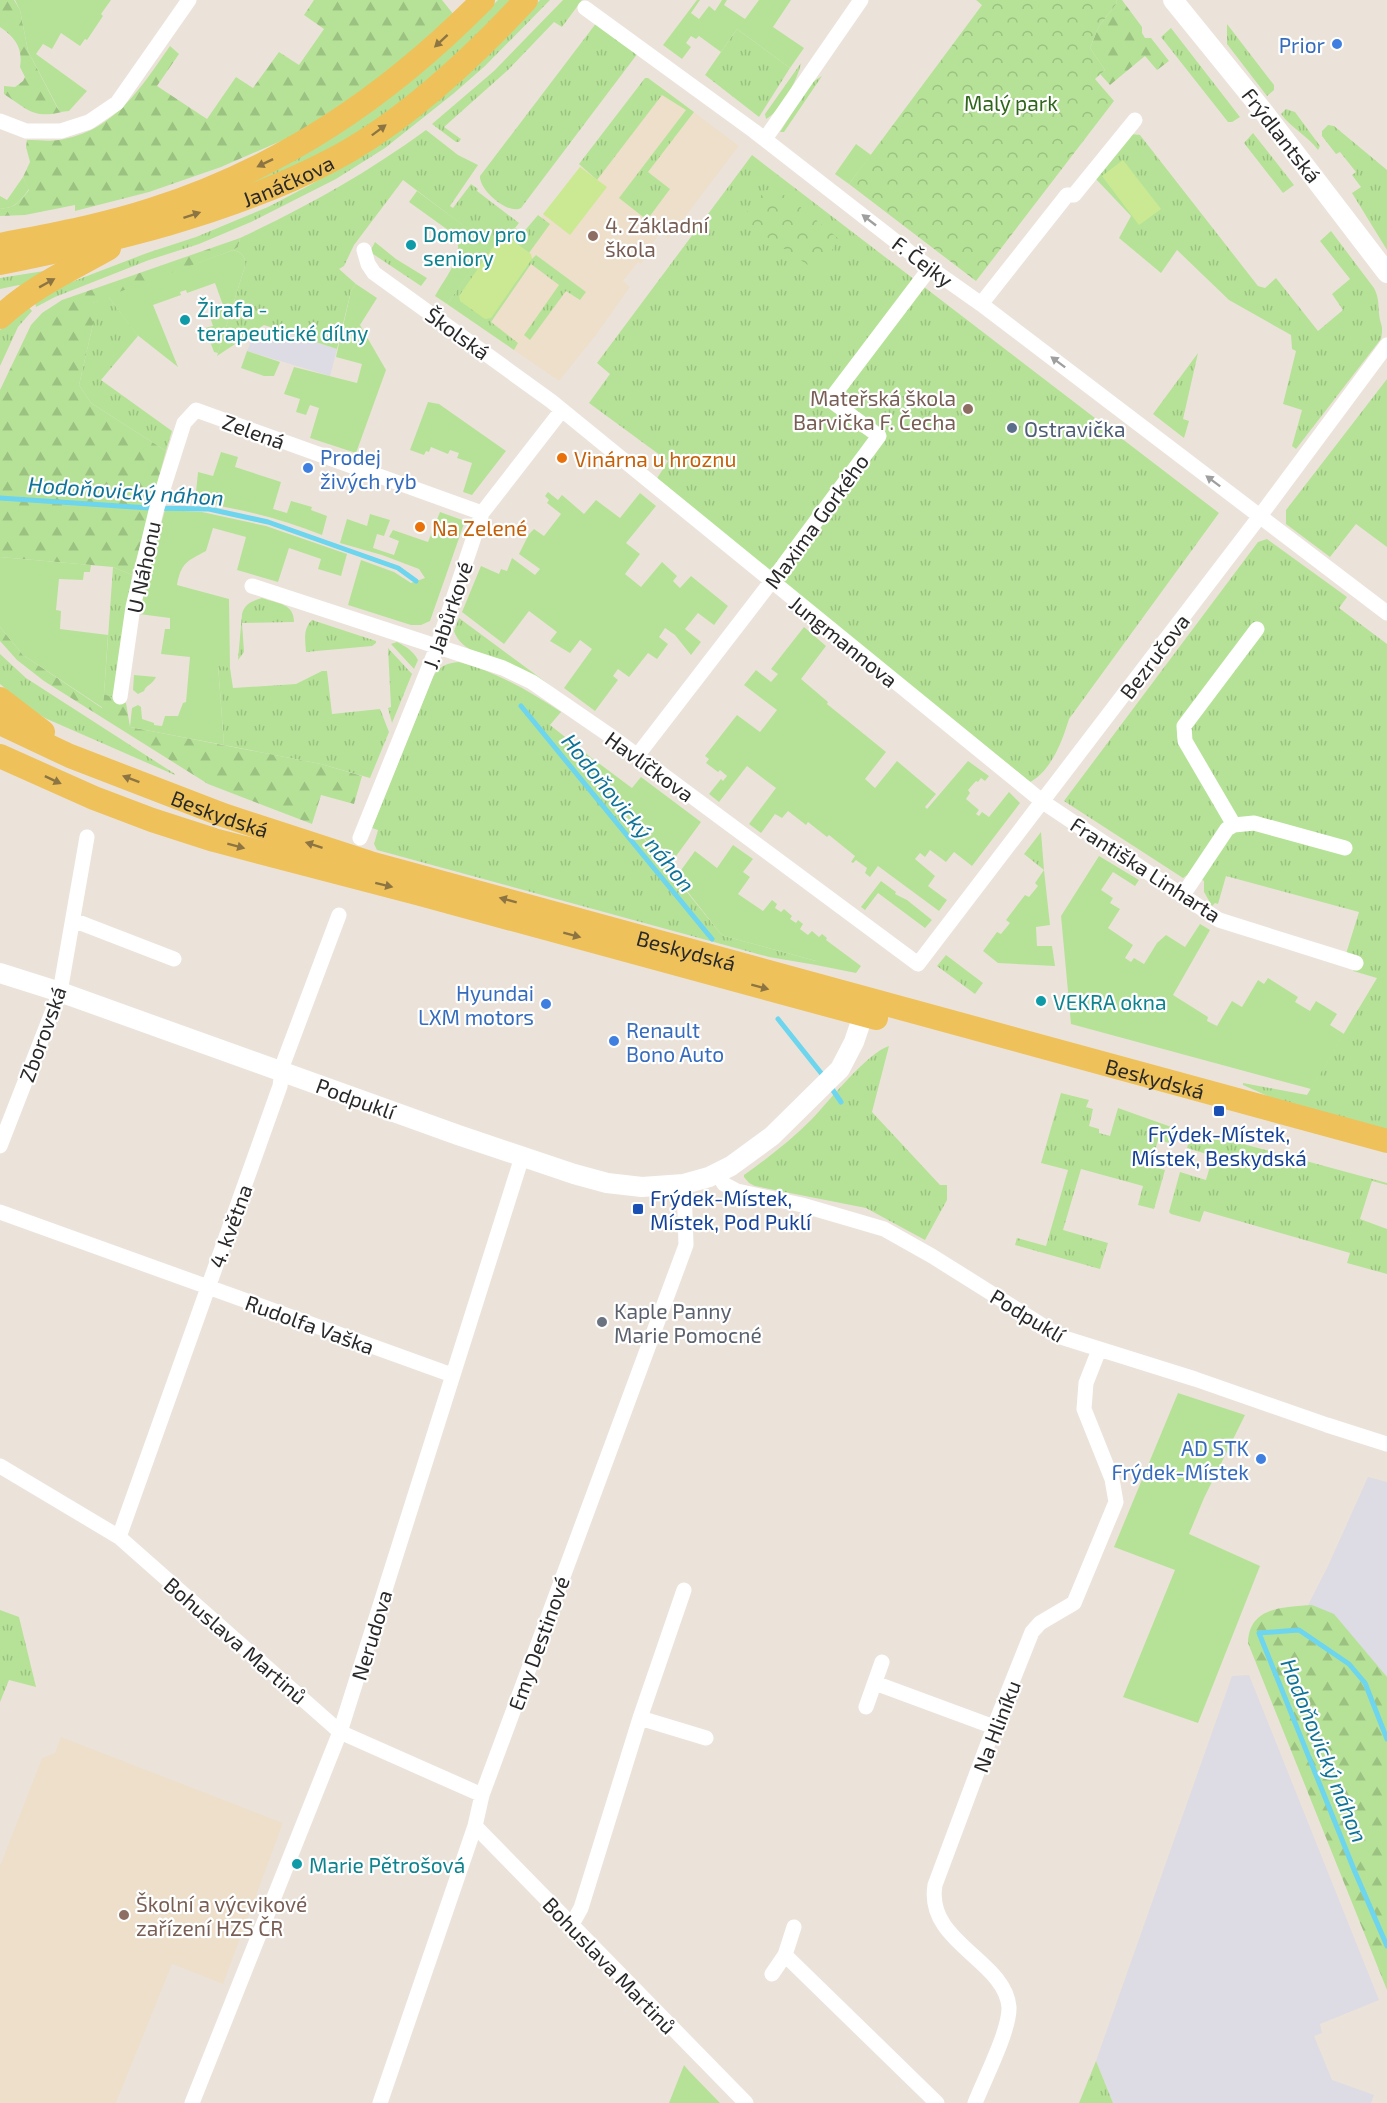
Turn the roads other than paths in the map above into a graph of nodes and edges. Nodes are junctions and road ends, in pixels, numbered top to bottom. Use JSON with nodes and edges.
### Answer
{"nodes":[{"id":1,"x":189,"y":0,"type":"edge"},
{"id":2,"x":483,"y":0,"type":"edge"},
{"id":3,"x":526,"y":0,"type":"edge"},
{"id":4,"x":861,"y":0,"type":"edge"},
{"id":5,"x":1173,"y":0,"type":"edge"},
{"id":6,"x":585,"y":8,"type":"dead end"},
{"id":7,"x":1135,"y":120,"type":"dead end"},
{"id":8,"x":0,"y":121,"type":"edge"},
{"id":9,"x":765,"y":139,"type":"junction"},
{"id":10,"x":82,"y":228,"type":"junction"},
{"id":11,"x":0,"y":231,"type":"edge"},
{"id":12,"x":136,"y":233,"type":"junction"},
{"id":13,"x":0,"y":245,"type":"edge"},
{"id":14,"x":364,"y":250,"type":"dead end"},
{"id":15,"x":0,"y":263,"type":"edge"},
{"id":16,"x":930,"y":268,"type":"junction"},
{"id":17,"x":1387,"y":273,"type":"edge"},
{"id":18,"x":981,"y":304,"type":"junction"},
{"id":19,"x":0,"y":317,"type":"edge"},
{"id":20,"x":1387,"y":345,"type":"edge"},
{"id":21,"x":196,"y":410,"type":"joint"},
{"id":22,"x":562,"y":410,"type":"junction"},
{"id":23,"x":482,"y":513,"type":"junction"},
{"id":24,"x":1260,"y":516,"type":"junction"},
{"id":25,"x":771,"y":582,"type":"junction"},
{"id":26,"x":252,"y":586,"type":"dead end"},
{"id":27,"x":1387,"y":613,"type":"edge"},
{"id":28,"x":1257,"y":629,"type":"dead end"},
{"id":29,"x":437,"y":647,"type":"junction"},
{"id":30,"x":120,"y":697,"type":"dead end"},
{"id":31,"x":0,"y":699,"type":"edge"},
{"id":32,"x":0,"y":723,"type":"edge"},
{"id":33,"x":0,"y":756,"type":"edge"},
{"id":34,"x":70,"y":756,"type":"junction"},
{"id":35,"x":637,"y":756,"type":"junction"},
{"id":36,"x":1043,"y":802,"type":"junction"},
{"id":37,"x":1234,"y":825,"type":"junction"},
{"id":38,"x":87,"y":837,"type":"dead end"},
{"id":39,"x":360,"y":838,"type":"dead end"},
{"id":40,"x":1345,"y":848,"type":"dead end"},
{"id":41,"x":1183,"y":895,"type":"junction"},
{"id":42,"x":339,"y":915,"type":"dead end"},
{"id":43,"x":73,"y":920,"type":"junction"},
{"id":44,"x":174,"y":958,"type":"dead end"},
{"id":45,"x":1356,"y":963,"type":"dead end"},
{"id":46,"x":918,"y":964,"type":"joint"},
{"id":47,"x":0,"y":973,"type":"edge"},
{"id":48,"x":60,"y":992,"type":"junction"},
{"id":49,"x":866,"y":1007,"type":"junction"},
{"id":50,"x":282,"y":1072,"type":"junction"},
{"id":51,"x":1387,"y":1141,"type":"edge"},
{"id":52,"x":0,"y":1146,"type":"edge"},
{"id":53,"x":522,"y":1156,"type":"junction"},
{"id":54,"x":1387,"y":1158,"type":"edge"},
{"id":55,"x":717,"y":1173,"type":"junction"},
{"id":56,"x":684,"y":1184,"type":"junction"},
{"id":57,"x":0,"y":1212,"type":"edge"},
{"id":58,"x":208,"y":1288,"type":"junction"},
{"id":59,"x":1099,"y":1350,"type":"junction"},
{"id":60,"x":452,"y":1375,"type":"junction"},
{"id":61,"x":1387,"y":1443,"type":"edge"},
{"id":62,"x":0,"y":1466,"type":"edge"},
{"id":63,"x":118,"y":1537,"type":"junction"},
{"id":64,"x":684,"y":1590,"type":"dead end"},
{"id":65,"x":882,"y":1662,"type":"dead end"},
{"id":66,"x":874,"y":1683,"type":"junction"},
{"id":67,"x":866,"y":1707,"type":"dead end"},
{"id":68,"x":640,"y":1718,"type":"junction"},
{"id":69,"x":994,"y":1727,"type":"junction"},
{"id":70,"x":340,"y":1732,"type":"junction"},
{"id":71,"x":706,"y":1738,"type":"dead end"},
{"id":72,"x":482,"y":1794,"type":"junction"},
{"id":73,"x":475,"y":1826,"type":"junction"},
{"id":74,"x":571,"y":1926,"type":"junction"},
{"id":75,"x":794,"y":1927,"type":"dead end"},
{"id":76,"x":785,"y":1955,"type":"junction"},
{"id":77,"x":772,"y":1974,"type":"dead end"},
{"id":78,"x":192,"y":2103,"type":"edge"},
{"id":79,"x":380,"y":2103,"type":"edge"},
{"id":80,"x":746,"y":2103,"type":"edge"},
{"id":81,"x":937,"y":2103,"type":"edge"},
{"id":82,"x":975,"y":2103,"type":"edge"}],
"edges":[{"from":1,"to":8,"type":"street"},
{"from":2,"to":10,"type":"main road","name":"Janáčkova","one_way":true},
{"from":12,"to":3,"type":"main road","name":"Janáčkova","one_way":true},
{"from":4,"to":9,"type":"street"},
{"from":5,"to":17,"type":"street","name":"Frýdlantská"},
{"from":6,"to":9,"type":"street","name":"F. Čejky"},
{"from":7,"to":18,"type":"street"},
{"from":16,"to":9,"type":"street","name":"F. Čejky","one_way":true},
{"from":10,"to":11,"type":"main road"},
{"from":10,"to":13,"type":"main road","name":"Janáčkova"},
{"from":12,"to":15,"type":"main road","name":"Janáčkova"},
{"from":19,"to":12,"type":"main road","one_way":true},
{"from":14,"to":22,"type":"street","name":"Školská"},
{"from":16,"to":18,"type":"street","name":"F. Čejky"},
{"from":16,"to":25,"type":"street","name":"Maxima Gorkého"},
{"from":24,"to":18,"type":"street","name":"F. Čejky","one_way":true},
{"from":20,"to":24,"type":"street","name":"Bezručova"},
{"from":21,"to":23,"type":"street","name":"Zelená"},
{"from":21,"to":30,"type":"street","name":"U Náhonu"},
{"from":22,"to":23,"type":"street","name":"J. Jabůrkové"},
{"from":22,"to":25,"type":"street","name":"Jungmannova"},
{"from":23,"to":29,"type":"street","name":"J. Jabůrkové"},
{"from":24,"to":27,"type":"street","name":"F. Čejky"},
{"from":24,"to":36,"type":"street","name":"Bezručova"},
{"from":25,"to":35,"type":"street","name":"Maxima Gorkého"},
{"from":25,"to":36,"type":"street","name":"Jungmannova"},
{"from":26,"to":29,"type":"street","name":"Havlíčkova"},
{"from":28,"to":37,"type":"street"},
{"from":29,"to":35,"type":"street","name":"Havlíčkova"},
{"from":29,"to":39,"type":"street","name":"J. Jabůrkové"},
{"from":31,"to":34,"type":"main road"},
{"from":32,"to":34,"type":"main road","name":"Beskydská"},
{"from":33,"to":49,"type":"main road","name":"Beskydská","one_way":true},
{"from":49,"to":34,"type":"main road","name":"Beskydská","one_way":true},
{"from":35,"to":46,"type":"street","name":"Havlíčkova"},
{"from":36,"to":41,"type":"street","name":"Františka Linharta"},
{"from":36,"to":46,"type":"street","name":"Bezručova"},
{"from":37,"to":40,"type":"street"},
{"from":37,"to":41,"type":"street"},
{"from":38,"to":43,"type":"street","name":"Zborovská"},
{"from":41,"to":45,"type":"street","name":"Františka Linharta"},
{"from":42,"to":50,"type":"street","name":"4. května"},
{"from":43,"to":44,"type":"street"},
{"from":43,"to":48,"type":"street","name":"Zborovská"},
{"from":47,"to":48,"type":"street","name":"Podpuklí"},
{"from":48,"to":50,"type":"street","name":"Podpuklí"},
{"from":48,"to":52,"type":"street","name":"Zborovská"},
{"from":49,"to":51,"type":"main road","name":"Beskydská"},
{"from":49,"to":54,"type":"main road","name":"Beskydská"},
{"from":49,"to":55,"type":"street","name":"Podpuklí"},
{"from":50,"to":53,"type":"street","name":"Podpuklí"},
{"from":50,"to":58,"type":"street","name":"4. května"},
{"from":53,"to":56,"type":"street","name":"Podpuklí"},
{"from":53,"to":60,"type":"street","name":"Nerudova"},
{"from":55,"to":56,"type":"street","name":"Podpuklí"},
{"from":55,"to":59,"type":"street","name":"Podpuklí"},
{"from":56,"to":72,"type":"street","name":"Emy Destinové"},
{"from":57,"to":58,"type":"street","name":"Rudolfa Vaška"},
{"from":58,"to":60,"type":"street","name":"Rudolfa Vaška"},
{"from":58,"to":63,"type":"street","name":"4. května"},
{"from":59,"to":61,"type":"street","name":"Podpuklí"},
{"from":59,"to":69,"type":"street","name":"Na Hliníku"},
{"from":60,"to":70,"type":"street","name":"Nerudova"},
{"from":62,"to":63,"type":"street","name":"Bohuslava Martinů"},
{"from":63,"to":70,"type":"street","name":"Bohuslava Martinů"},
{"from":64,"to":68,"type":"street"},
{"from":65,"to":66,"type":"street"},
{"from":66,"to":67,"type":"street"},
{"from":66,"to":69,"type":"street"},
{"from":68,"to":71,"type":"street"},
{"from":68,"to":74,"type":"street"},
{"from":69,"to":82,"type":"street","name":"Na Hliníku"},
{"from":70,"to":72,"type":"street","name":"Bohuslava Martinů"},
{"from":70,"to":78,"type":"street","name":"Nerudova"},
{"from":72,"to":73,"type":"street","name":"Emy Destinové"},
{"from":73,"to":74,"type":"street","name":"Bohuslava Martinů"},
{"from":73,"to":79,"type":"street","name":"Emy Destinové"},
{"from":74,"to":80,"type":"street","name":"Bohuslava Martinů"},
{"from":75,"to":76,"type":"street"},
{"from":76,"to":77,"type":"street"},
{"from":76,"to":81,"type":"street"}]}
